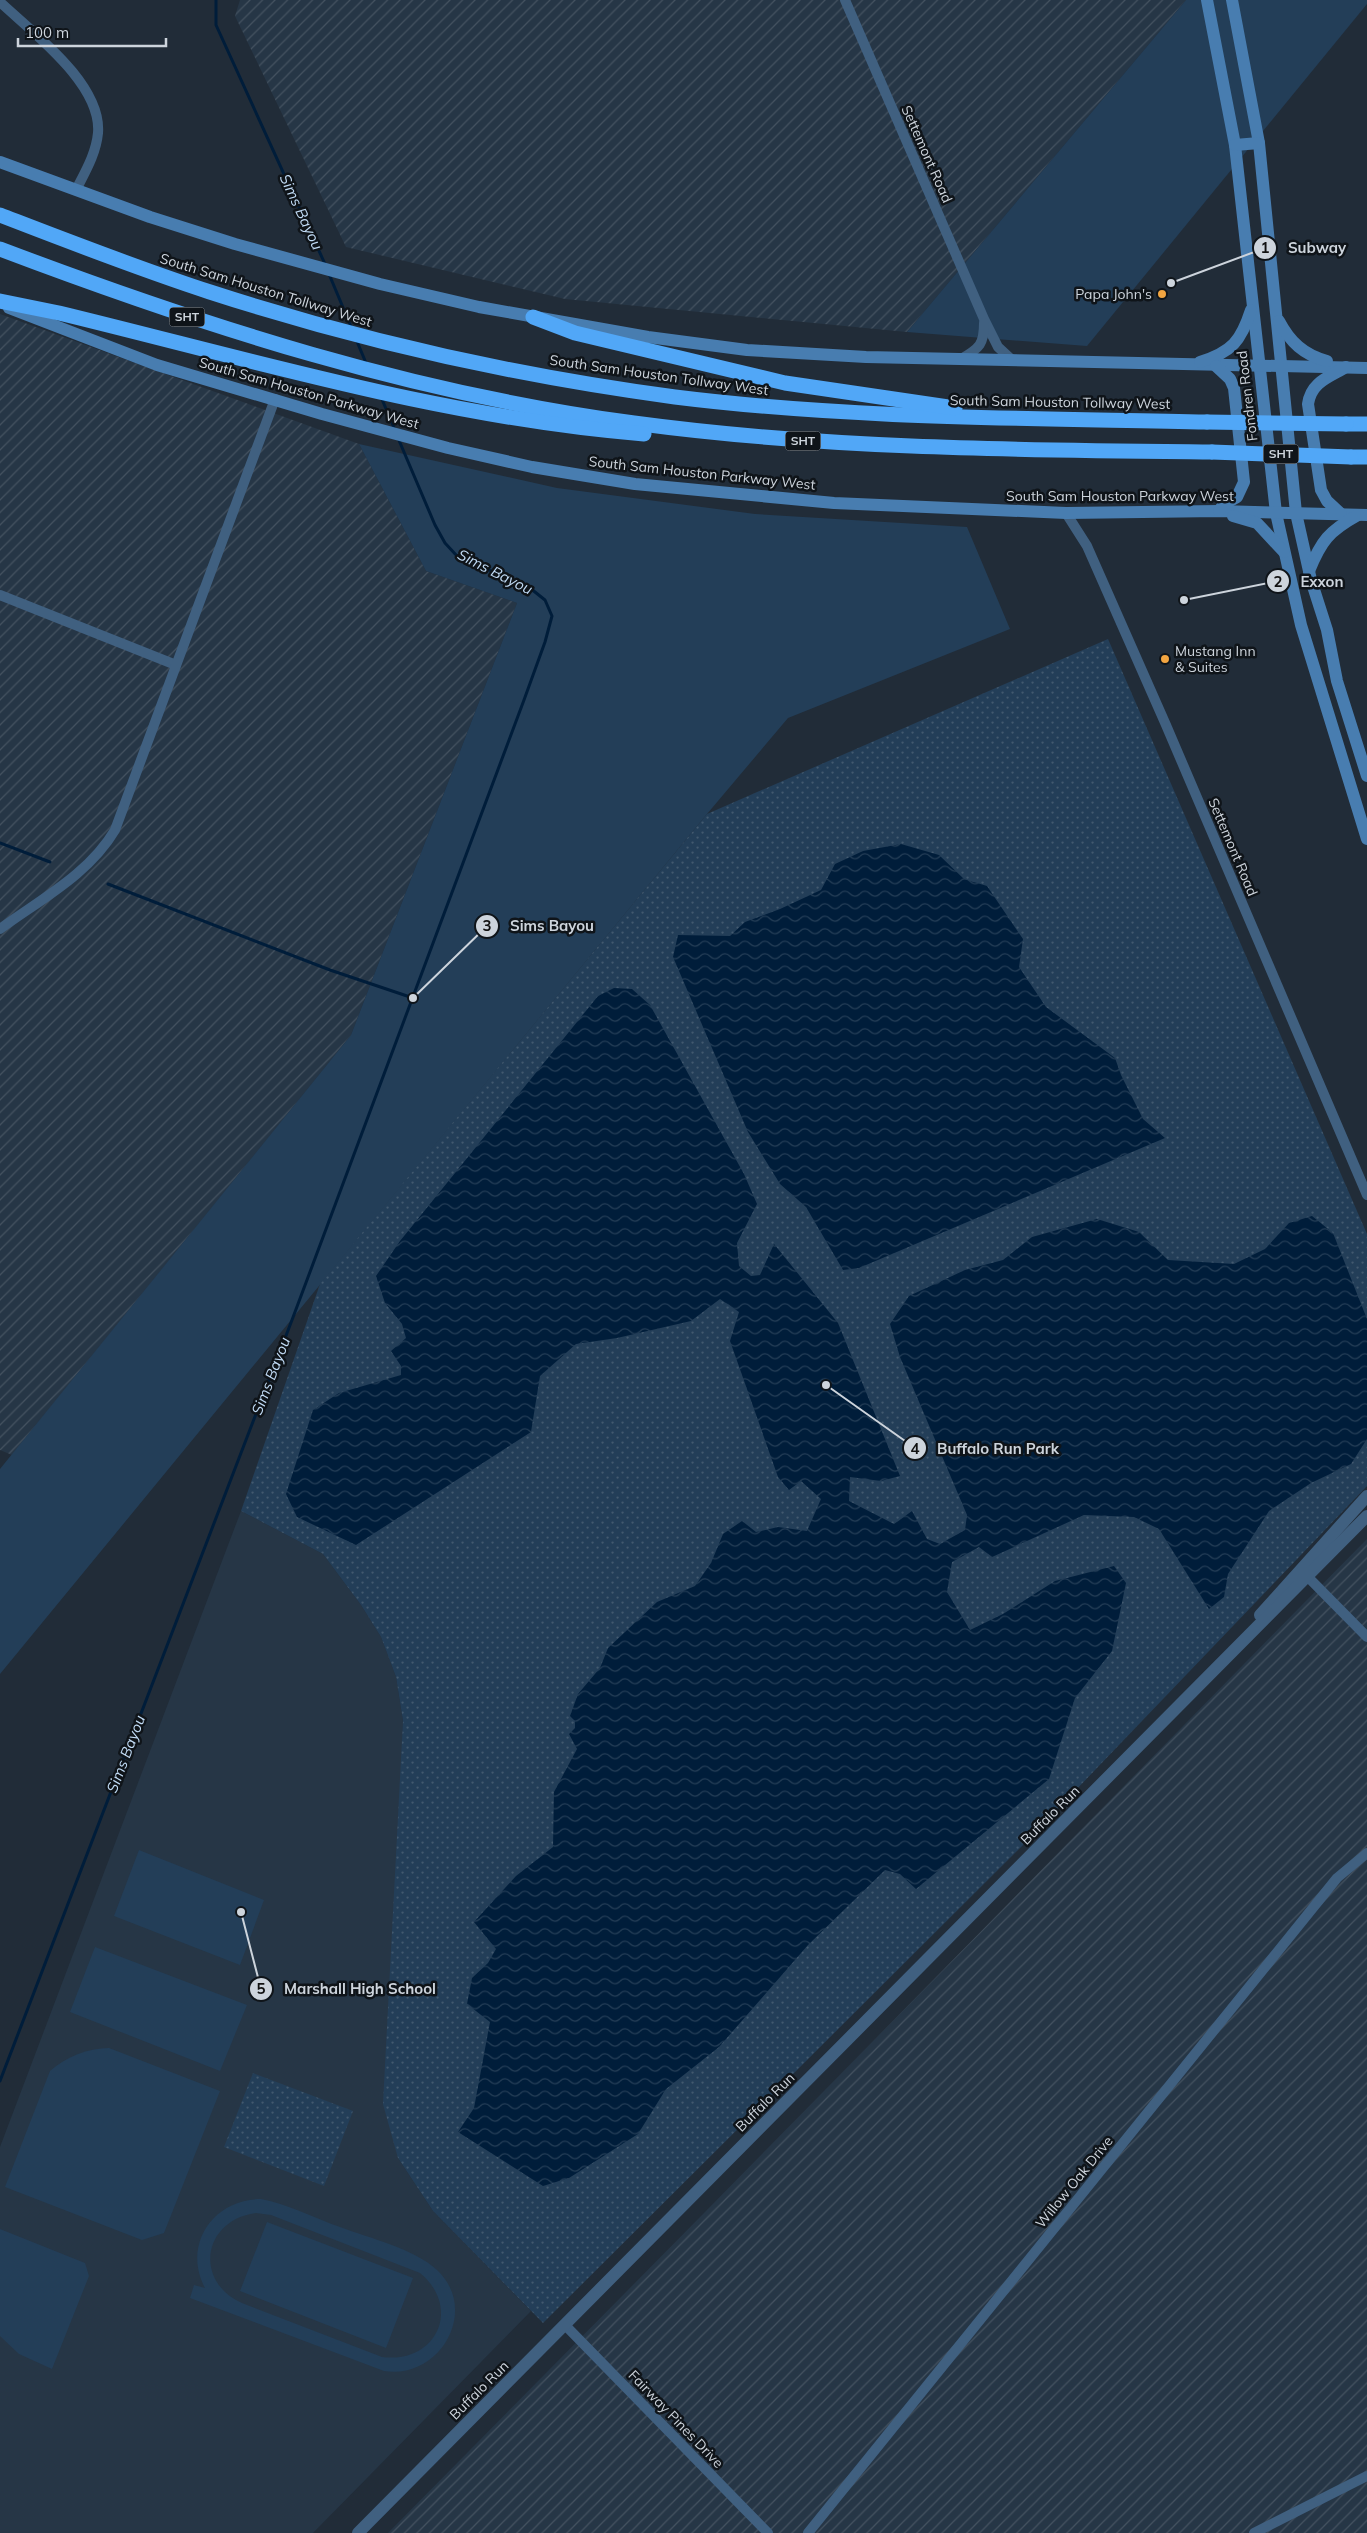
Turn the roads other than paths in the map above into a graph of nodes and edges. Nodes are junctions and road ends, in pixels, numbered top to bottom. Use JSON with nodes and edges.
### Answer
{"nodes":[{"id":1,"x":845,"y":0,"type":"edge"},
{"id":2,"x":1207,"y":0,"type":"edge"},
{"id":3,"x":1232,"y":0,"type":"edge"},
{"id":4,"x":0,"y":2,"type":"edge"},
{"id":5,"x":1259,"y":143,"type":"junction"},
{"id":6,"x":1235,"y":145,"type":"junction"},
{"id":7,"x":0,"y":162,"type":"edge"},
{"id":8,"x":76,"y":190,"type":"junction"},
{"id":9,"x":0,"y":215,"type":"edge"},
{"id":10,"x":0,"y":249,"type":"edge"},
{"id":11,"x":0,"y":303,"type":"edge"},
{"id":12,"x":1252,"y":305,"type":"junction"},
{"id":13,"x":533,"y":317,"type":"junction"},
{"id":14,"x":1277,"y":317,"type":"junction"},
{"id":15,"x":984,"y":319,"type":"junction"},
{"id":16,"x":961,"y":359,"type":"junction"},
{"id":17,"x":1011,"y":359,"type":"junction"},
{"id":18,"x":1281,"y":364,"type":"junction"},
{"id":19,"x":1190,"y":365,"type":"junction"},
{"id":20,"x":1258,"y":365,"type":"junction"},
{"id":21,"x":1216,"y":366,"type":"junction"},
{"id":22,"x":1346,"y":367,"type":"junction"},
{"id":23,"x":1367,"y":368,"type":"edge"},
{"id":24,"x":275,"y":399,"type":"junction"},
{"id":25,"x":1033,"y":419,"type":"junction"},
{"id":26,"x":1367,"y":424,"type":"edge"},
{"id":27,"x":811,"y":442,"type":"junction"},
{"id":28,"x":1367,"y":457,"type":"edge"},
{"id":29,"x":1219,"y":511,"type":"junction"},
{"id":30,"x":1066,"y":513,"type":"junction"},
{"id":31,"x":1276,"y":513,"type":"junction"},
{"id":32,"x":1296,"y":513,"type":"junction"},
{"id":33,"x":1341,"y":514,"type":"junction"},
{"id":34,"x":1363,"y":515,"type":"edge"},
{"id":35,"x":1285,"y":554,"type":"junction"},
{"id":36,"x":1309,"y":571,"type":"junction"},
{"id":37,"x":0,"y":595,"type":"edge"},
{"id":38,"x":176,"y":665,"type":"junction"},
{"id":39,"x":1337,"y":681,"type":"junction"},
{"id":40,"x":1318,"y":686,"type":"junction"},
{"id":41,"x":1367,"y":776,"type":"edge"},
{"id":42,"x":1367,"y":839,"type":"edge"},
{"id":43,"x":0,"y":929,"type":"edge"},
{"id":44,"x":1367,"y":1195,"type":"edge"},
{"id":45,"x":1367,"y":1496,"type":"edge"},
{"id":46,"x":1367,"y":1516,"type":"edge"},
{"id":47,"x":1304,"y":1572,"type":"junction"},
{"id":48,"x":1367,"y":1637,"type":"edge"},
{"id":49,"x":1367,"y":1852,"type":"edge"},
{"id":50,"x":565,"y":2325,"type":"junction"},
{"id":51,"x":1367,"y":2476,"type":"edge"},
{"id":52,"x":358,"y":2533,"type":"edge"},
{"id":53,"x":768,"y":2533,"type":"edge"},
{"id":54,"x":808,"y":2533,"type":"edge"},
{"id":55,"x":1254,"y":2533,"type":"edge"}],
"edges":[{"from":1,"to":15,"type":"street","name":"Settemont Road"},
{"from":2,"to":6,"type":"main road","name":"Fondren Road"},
{"from":3,"to":5,"type":"main road"},
{"from":4,"to":8,"type":"street"},
{"from":5,"to":6,"type":"main road"},
{"from":5,"to":14,"type":"main road"},
{"from":6,"to":12,"type":"main road","name":"Fondren Road"},
{"from":7,"to":8,"type":"main road"},
{"from":8,"to":13,"type":"main road"},
{"from":9,"to":25,"type":"highway","name":"South Sam Houston Tollway West","number":"SHT"},
{"from":10,"to":27,"type":"highway","number":"SHT"},
{"from":11,"to":24,"type":"main road","name":"South Sam Houston Parkway West"},
{"from":11,"to":27,"type":"highway"},
{"from":12,"to":19,"type":"main road"},
{"from":12,"to":20,"type":"main road","name":"Fondren Road"},
{"from":13,"to":16,"type":"main road"},
{"from":13,"to":25,"type":"highway"},
{"from":14,"to":18,"type":"main road"},
{"from":14,"to":22,"type":"main road"},
{"from":15,"to":16,"type":"street","name":"Settemont Road"},
{"from":15,"to":17,"type":"street","name":"Settemont Road"},
{"from":16,"to":17,"type":"main road"},
{"from":17,"to":19,"type":"main road"},
{"from":18,"to":20,"type":"main road"},
{"from":18,"to":22,"type":"main road"},
{"from":18,"to":32,"type":"main road"},
{"from":19,"to":21,"type":"main road"},
{"from":20,"to":21,"type":"main road"},
{"from":20,"to":31,"type":"main road","name":"Fondren Road"},
{"from":21,"to":29,"type":"main road"},
{"from":22,"to":23,"type":"main road"},
{"from":22,"to":33,"type":"main road"},
{"from":24,"to":30,"type":"main road","name":"South Sam Houston Parkway West"},
{"from":24,"to":38,"type":"street"},
{"from":25,"to":26,"type":"highway","name":"South Sam Houston Tollway West","number":"SHT","bridge":true},
{"from":27,"to":28,"type":"highway","number":"SHT","bridge":true},
{"from":29,"to":30,"type":"main road","name":"South Sam Houston Parkway West"},
{"from":29,"to":31,"type":"main road","name":"South Sam Houston Parkway West"},
{"from":29,"to":35,"type":"main road"},
{"from":30,"to":44,"type":"street","name":"Settemont Road"},
{"from":31,"to":32,"type":"main road","name":"South Sam Houston Parkway West"},
{"from":31,"to":35,"type":"main road","name":"Fondren Road"},
{"from":32,"to":33,"type":"main road","name":"South Sam Houston Parkway West"},
{"from":32,"to":36,"type":"main road"},
{"from":33,"to":34,"type":"main road","name":"South Sam Houston Parkway West"},
{"from":34,"to":36,"type":"main road"},
{"from":35,"to":40,"type":"main road","name":"Fondren Road"},
{"from":36,"to":39,"type":"main road"},
{"from":37,"to":38,"type":"street"},
{"from":38,"to":43,"type":"street"},
{"from":39,"to":40,"type":"main road"},
{"from":39,"to":41,"type":"main road"},
{"from":40,"to":42,"type":"main road","name":"Fondren Road"},
{"from":45,"to":47,"type":"street","name":"Buffalo Run"},
{"from":46,"to":47,"type":"street","name":"Buffalo Run"},
{"from":47,"to":48,"type":"street"},
{"from":47,"to":50,"type":"street","name":"Buffalo Run"},
{"from":49,"to":54,"type":"street","name":"Willow Oak Drive"},
{"from":50,"to":52,"type":"street","name":"Buffalo Run"},
{"from":50,"to":53,"type":"street","name":"Fairway Pines Drive"},
{"from":51,"to":55,"type":"street"}]}
